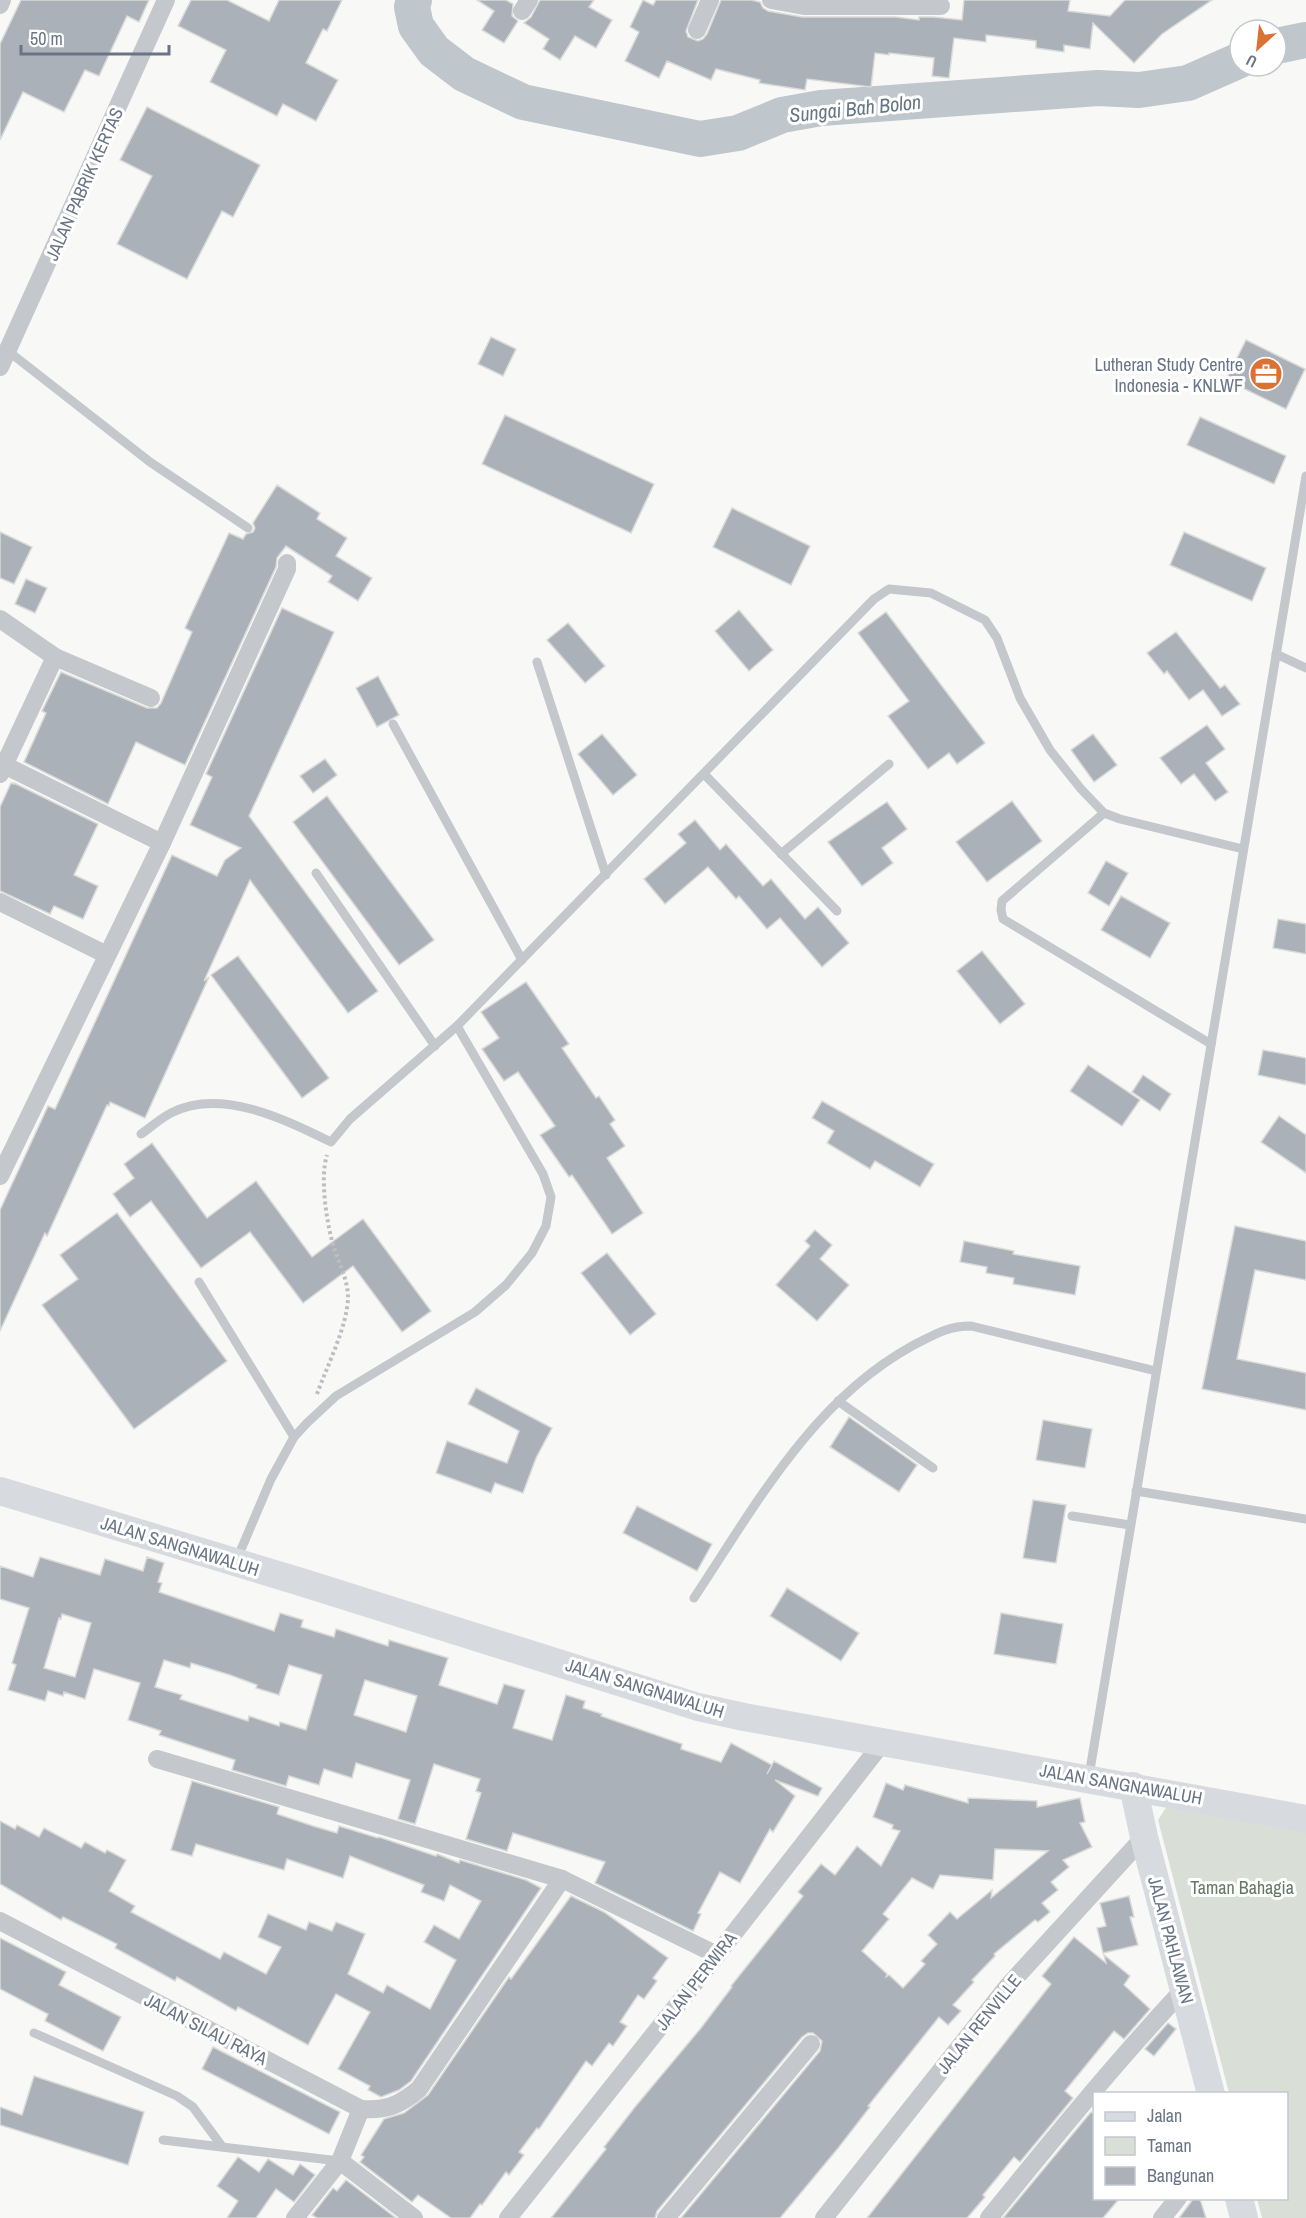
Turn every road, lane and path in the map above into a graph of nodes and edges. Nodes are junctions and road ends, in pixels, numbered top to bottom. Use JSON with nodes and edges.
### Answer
{"nodes":[{"id":1,"x":2,"y":0,"type":"edge"},
{"id":2,"x":166,"y":0,"type":"edge"},
{"id":3,"x":710,"y":0,"type":"edge"},
{"id":4,"x":771,"y":0,"type":"edge"},
{"id":5,"x":0,"y":5,"type":"edge"},
{"id":6,"x":941,"y":6,"type":"dead end"},
{"id":7,"x":697,"y":30,"type":"dead end"},
{"id":8,"x":4,"y":359,"type":"edge"},
{"id":9,"x":1306,"y":476,"type":"edge"},
{"id":10,"x":248,"y":528,"type":"dead end"},
{"id":11,"x":287,"y":563,"type":"dead end"},
{"id":12,"x":0,"y":619,"type":"edge"},
{"id":13,"x":1276,"y":654,"type":"junction"},
{"id":14,"x":56,"y":657,"type":"junction"},
{"id":15,"x":537,"y":662,"type":"dead end"},
{"id":16,"x":1306,"y":668,"type":"edge"},
{"id":17,"x":151,"y":698,"type":"dead end"},
{"id":18,"x":393,"y":723,"type":"dead end"},
{"id":19,"x":889,"y":764,"type":"dead end"},
{"id":20,"x":2,"y":768,"type":"edge"},
{"id":21,"x":704,"y":774,"type":"junction"},
{"id":22,"x":1104,"y":813,"type":"junction"},
{"id":23,"x":162,"y":843,"type":"junction"},
{"id":24,"x":1243,"y":849,"type":"junction"},
{"id":25,"x":782,"y":854,"type":"junction"},
{"id":26,"x":316,"y":873,"type":"dead end"},
{"id":27,"x":606,"y":874,"type":"junction"},
{"id":28,"x":0,"y":902,"type":"edge"},
{"id":29,"x":837,"y":911,"type":"dead end"},
{"id":30,"x":108,"y":955,"type":"junction"},
{"id":31,"x":522,"y":960,"type":"junction"},
{"id":32,"x":458,"y":1026,"type":"junction"},
{"id":33,"x":1211,"y":1044,"type":"junction"},
{"id":34,"x":435,"y":1046,"type":"junction"},
{"id":35,"x":141,"y":1134,"type":"dead end"},
{"id":36,"x":331,"y":1143,"type":"junction"},
{"id":37,"x":0,"y":1176,"type":"edge"},
{"id":38,"x":199,"y":1282,"type":"dead end"},
{"id":39,"x":1156,"y":1371,"type":"junction"},
{"id":40,"x":838,"y":1401,"type":"junction"},
{"id":41,"x":307,"y":1423,"type":"junction"},
{"id":42,"x":294,"y":1437,"type":"junction"},
{"id":43,"x":933,"y":1468,"type":"dead end"},
{"id":44,"x":0,"y":1491,"type":"edge"},
{"id":45,"x":1136,"y":1491,"type":"junction"},
{"id":46,"x":1072,"y":1516,"type":"dead end"},
{"id":47,"x":1306,"y":1519,"type":"edge"},
{"id":48,"x":1130,"y":1525,"type":"junction"},
{"id":49,"x":235,"y":1563,"type":"junction"},
{"id":50,"x":694,"y":1598,"type":"dead end"},
{"id":51,"x":883,"y":1742,"type":"junction"},
{"id":52,"x":157,"y":1759,"type":"dead end"},
{"id":53,"x":1089,"y":1778,"type":"junction"},
{"id":54,"x":1133,"y":1786,"type":"junction"},
{"id":55,"x":1306,"y":1819,"type":"edge"},
{"id":56,"x":1144,"y":1837,"type":"junction"},
{"id":57,"x":562,"y":1879,"type":"junction"},
{"id":58,"x":0,"y":1921,"type":"edge"},
{"id":59,"x":717,"y":1955,"type":"junction"},
{"id":60,"x":1184,"y":1989,"type":"junction"},
{"id":61,"x":34,"y":2033,"type":"dead end"},
{"id":62,"x":811,"y":2044,"type":"dead end"},
{"id":63,"x":1210,"y":2092,"type":"edge"},
{"id":64,"x":361,"y":2109,"type":"junction"},
{"id":65,"x":163,"y":2140,"type":"dead end"},
{"id":66,"x":221,"y":2145,"type":"junction"},
{"id":67,"x":340,"y":2161,"type":"junction"},
{"id":68,"x":1177,"y":2200,"type":"edge"},
{"id":69,"x":1239,"y":2200,"type":"edge"},
{"id":70,"x":295,"y":2218,"type":"edge"},
{"id":71,"x":414,"y":2218,"type":"edge"},
{"id":72,"x":508,"y":2218,"type":"edge"},
{"id":73,"x":666,"y":2218,"type":"edge"},
{"id":74,"x":824,"y":2218,"type":"edge"},
{"id":75,"x":989,"y":2218,"type":"edge"},
{"id":76,"x":1162,"y":2218,"type":"edge"},
{"id":77,"x":1244,"y":2218,"type":"edge"}],
"edges":[{"from":1,"to":5,"type":"street"},
{"from":2,"to":8,"type":"street","name":"JALAN PABRIK KERTAS"},
{"from":3,"to":7,"type":"street"},
{"from":4,"to":6,"type":"street"},
{"from":8,"to":10,"type":"lane"},
{"from":9,"to":13,"type":"lane"},
{"from":11,"to":23,"type":"street"},
{"from":12,"to":14,"type":"street"},
{"from":13,"to":16,"type":"lane"},
{"from":13,"to":24,"type":"lane"},
{"from":14,"to":17,"type":"street"},
{"from":14,"to":20,"type":"street"},
{"from":15,"to":27,"type":"lane"},
{"from":18,"to":31,"type":"lane"},
{"from":19,"to":25,"type":"lane"},
{"from":20,"to":23,"type":"street"},
{"from":21,"to":22,"type":"lane"},
{"from":21,"to":25,"type":"lane"},
{"from":21,"to":27,"type":"lane"},
{"from":22,"to":24,"type":"lane"},
{"from":22,"to":33,"type":"lane"},
{"from":23,"to":30,"type":"street"},
{"from":24,"to":33,"type":"lane"},
{"from":25,"to":29,"type":"lane"},
{"from":26,"to":34,"type":"lane"},
{"from":27,"to":31,"type":"lane"},
{"from":28,"to":30,"type":"street"},
{"from":30,"to":37,"type":"street"},
{"from":31,"to":32,"type":"lane"},
{"from":32,"to":34,"type":"lane"},
{"from":32,"to":41,"type":"lane"},
{"from":33,"to":39,"type":"lane"},
{"from":34,"to":36,"type":"lane"},
{"from":35,"to":36,"type":"lane"},
{"from":36,"to":41,"type":"path"},
{"from":38,"to":42,"type":"lane"},
{"from":39,"to":40,"type":"lane"},
{"from":39,"to":45,"type":"lane"},
{"from":40,"to":43,"type":"lane"},
{"from":40,"to":50,"type":"lane"},
{"from":41,"to":42,"type":"lane"},
{"from":42,"to":49,"type":"lane"},
{"from":44,"to":49,"type":"main road","name":"JALAN SANGNAWALUH"},
{"from":45,"to":47,"type":"lane"},
{"from":45,"to":48,"type":"lane"},
{"from":46,"to":48,"type":"lane"},
{"from":48,"to":53,"type":"lane"},
{"from":49,"to":51,"type":"main road","name":"JALAN SANGNAWALUH"},
{"from":51,"to":53,"type":"main road","name":"JALAN SANGNAWALUH"},
{"from":51,"to":59,"type":"street","name":"JALAN PERWIRA"},
{"from":52,"to":57,"type":"street"},
{"from":53,"to":54,"type":"main road","name":"JALAN SANGNAWALUH"},
{"from":54,"to":55,"type":"main road","name":"JALAN SANGNAWALUH"},
{"from":54,"to":56,"type":"main road","name":"JALAN PAHLAWAN"},
{"from":56,"to":60,"type":"main road","name":"JALAN PAHLAWAN"},
{"from":56,"to":74,"type":"street","name":"JALAN RENVILLE"},
{"from":57,"to":59,"type":"street"},
{"from":57,"to":64,"type":"street"},
{"from":58,"to":64,"type":"street","name":"JALAN SILAU RAYA"},
{"from":59,"to":72,"type":"street","name":"JALAN PERWIRA"},
{"from":60,"to":63,"type":"main road","name":"JALAN PAHLAWAN"},
{"from":60,"to":75,"type":"street"},
{"from":61,"to":66,"type":"lane"},
{"from":62,"to":73,"type":"street"},
{"from":64,"to":67,"type":"street"},
{"from":65,"to":66,"type":"lane"},
{"from":66,"to":67,"type":"lane"},
{"from":67,"to":70,"type":"street"},
{"from":67,"to":71,"type":"street"},
{"from":68,"to":76,"type":"street"},
{"from":69,"to":77,"type":"main road"}]}
